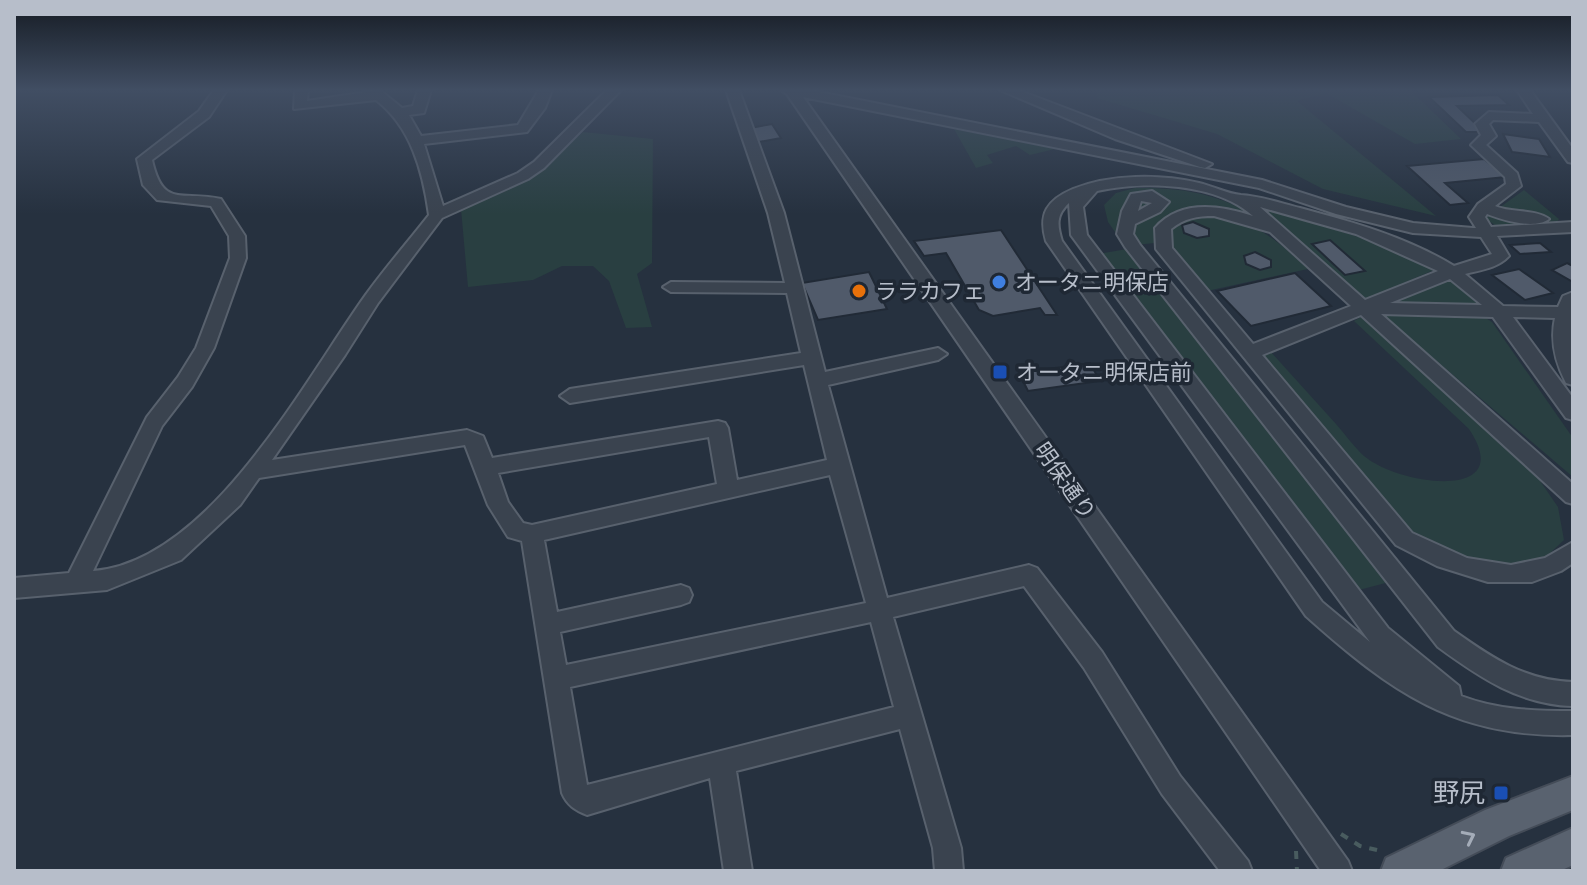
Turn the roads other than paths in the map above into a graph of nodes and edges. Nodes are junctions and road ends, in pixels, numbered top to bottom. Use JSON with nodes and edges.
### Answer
{"nodes":[{"id":1,"x":179,"y":131,"type":"edge"},
{"id":2,"x":413,"y":131,"type":"edge"},
{"id":3,"x":501,"y":131,"type":"edge"},
{"id":4,"x":573,"y":131,"type":"edge"},
{"id":5,"x":747,"y":131,"type":"edge"},
{"id":6,"x":818,"y":131,"type":"edge"},
{"id":7,"x":995,"y":131,"type":"edge"},
{"id":8,"x":1108,"y":131,"type":"edge"},
{"id":9,"x":1486,"y":131,"type":"edge"},
{"id":10,"x":1551,"y":131,"type":"edge"},
{"id":11,"x":415,"y":141,"type":"junction"},
{"id":12,"x":1573,"y":159,"type":"edge"},
{"id":13,"x":1262,"y":184,"type":"junction"},
{"id":14,"x":1093,"y":187,"type":"junction"},
{"id":15,"x":1222,"y":192,"type":"junction"},
{"id":16,"x":1483,"y":207,"type":"junction"},
{"id":17,"x":437,"y":215,"type":"junction"},
{"id":18,"x":1127,"y":222,"type":"dead end"},
{"id":19,"x":1571,"y":228,"type":"edge"},
{"id":20,"x":1485,"y":232,"type":"junction"},
{"id":21,"x":1284,"y":234,"type":"junction"},
{"id":22,"x":1451,"y":272,"type":"junction"},
{"id":23,"x":671,"y":287,"type":"dead end"},
{"id":24,"x":793,"y":288,"type":"junction"},
{"id":25,"x":1569,"y":306,"type":"edge"},
{"id":26,"x":1365,"y":307,"type":"junction"},
{"id":27,"x":1497,"y":312,"type":"junction"},
{"id":28,"x":1249,"y":353,"type":"junction"},
{"id":29,"x":938,"y":354,"type":"dead end"},
{"id":30,"x":811,"y":358,"type":"junction"},
{"id":31,"x":1573,"y":378,"type":"edge"},
{"id":32,"x":816,"y":381,"type":"junction"},
{"id":33,"x":570,"y":396,"type":"dead end"},
{"id":34,"x":1573,"y":413,"type":"edge"},
{"id":35,"x":838,"y":465,"type":"junction"},
{"id":36,"x":485,"y":467,"type":"junction"},
{"id":37,"x":254,"y":471,"type":"junction"},
{"id":38,"x":1565,"y":489,"type":"edge"},
{"id":39,"x":728,"y":490,"type":"junction"},
{"id":40,"x":1573,"y":513,"type":"edge"},
{"id":41,"x":532,"y":534,"type":"junction"},
{"id":42,"x":1573,"y":551,"type":"edge"},
{"id":43,"x":76,"y":583,"type":"junction"},
{"id":44,"x":14,"y":588,"type":"edge"},
{"id":45,"x":681,"y":595,"type":"dead end"},
{"id":46,"x":879,"y":610,"type":"junction"},
{"id":47,"x":548,"y":624,"type":"junction"},
{"id":48,"x":556,"y":678,"type":"junction"},
{"id":49,"x":1573,"y":694,"type":"edge"},
{"id":50,"x":909,"y":715,"type":"junction"},
{"id":51,"x":1482,"y":718,"type":"junction"},
{"id":52,"x":1573,"y":723,"type":"edge"},
{"id":53,"x":721,"y":762,"type":"junction"},
{"id":54,"x":1573,"y":793,"type":"edge"},
{"id":55,"x":1573,"y":846,"type":"edge"},
{"id":56,"x":1399,"y":865,"type":"edge"},
{"id":57,"x":738,"y":871,"type":"edge"},
{"id":58,"x":949,"y":871,"type":"edge"},
{"id":59,"x":1238,"y":871,"type":"edge"},
{"id":60,"x":1338,"y":871,"type":"edge"},
{"id":61,"x":1519,"y":871,"type":"edge"}],
"edges":[{"from":1,"to":43,"type":"street"},
{"from":2,"to":11,"type":"street"},
{"from":3,"to":11,"type":"street"},
{"from":4,"to":17,"type":"street"},
{"from":5,"to":24,"type":"street"},
{"from":6,"to":60,"type":"street","name":"明保通り"},
{"from":7,"to":13,"type":"street"},
{"from":8,"to":13,"type":"street"},
{"from":9,"to":16,"type":"street"},
{"from":10,"to":12,"type":"street"},
{"from":11,"to":17,"type":"street"},
{"from":13,"to":20,"type":"street"},
{"from":14,"to":15,"type":"street"},
{"from":14,"to":51,"type":"street"},
{"from":14,"to":51,"type":"street"},
{"from":15,"to":21,"type":"street"},
{"from":15,"to":22,"type":"street"},
{"from":16,"to":19,"type":"street"},
{"from":16,"to":20,"type":"street"},
{"from":17,"to":37,"type":"street"},
{"from":18,"to":49,"type":"street"},
{"from":19,"to":20,"type":"street"},
{"from":20,"to":22,"type":"street"},
{"from":21,"to":26,"type":"street"},
{"from":21,"to":28,"type":"street"},
{"from":22,"to":26,"type":"street"},
{"from":22,"to":27,"type":"street"},
{"from":23,"to":24,"type":"street"},
{"from":24,"to":30,"type":"street"},
{"from":25,"to":27,"type":"street"},
{"from":25,"to":31,"type":"street"},
{"from":26,"to":27,"type":"street"},
{"from":26,"to":28,"type":"street"},
{"from":26,"to":38,"type":"street"},
{"from":27,"to":34,"type":"street"},
{"from":28,"to":42,"type":"street"},
{"from":29,"to":32,"type":"street"},
{"from":30,"to":32,"type":"street"},
{"from":30,"to":33,"type":"street"},
{"from":32,"to":35,"type":"street"},
{"from":35,"to":39,"type":"street"},
{"from":35,"to":46,"type":"street"},
{"from":36,"to":37,"type":"street"},
{"from":36,"to":39,"type":"street"},
{"from":36,"to":41,"type":"street"},
{"from":37,"to":43,"type":"street"},
{"from":38,"to":40,"type":"street"},
{"from":39,"to":41,"type":"street"},
{"from":41,"to":47,"type":"street"},
{"from":43,"to":44,"type":"street"},
{"from":45,"to":47,"type":"street"},
{"from":46,"to":48,"type":"street"},
{"from":46,"to":50,"type":"street"},
{"from":46,"to":59,"type":"street"},
{"from":47,"to":48,"type":"street"},
{"from":48,"to":53,"type":"street"},
{"from":50,"to":53,"type":"street"},
{"from":50,"to":58,"type":"street"},
{"from":51,"to":52,"type":"street"},
{"from":53,"to":57,"type":"street"},
{"from":56,"to":54,"type":"main road","one_way":true},
{"from":55,"to":61,"type":"main road"}]}
